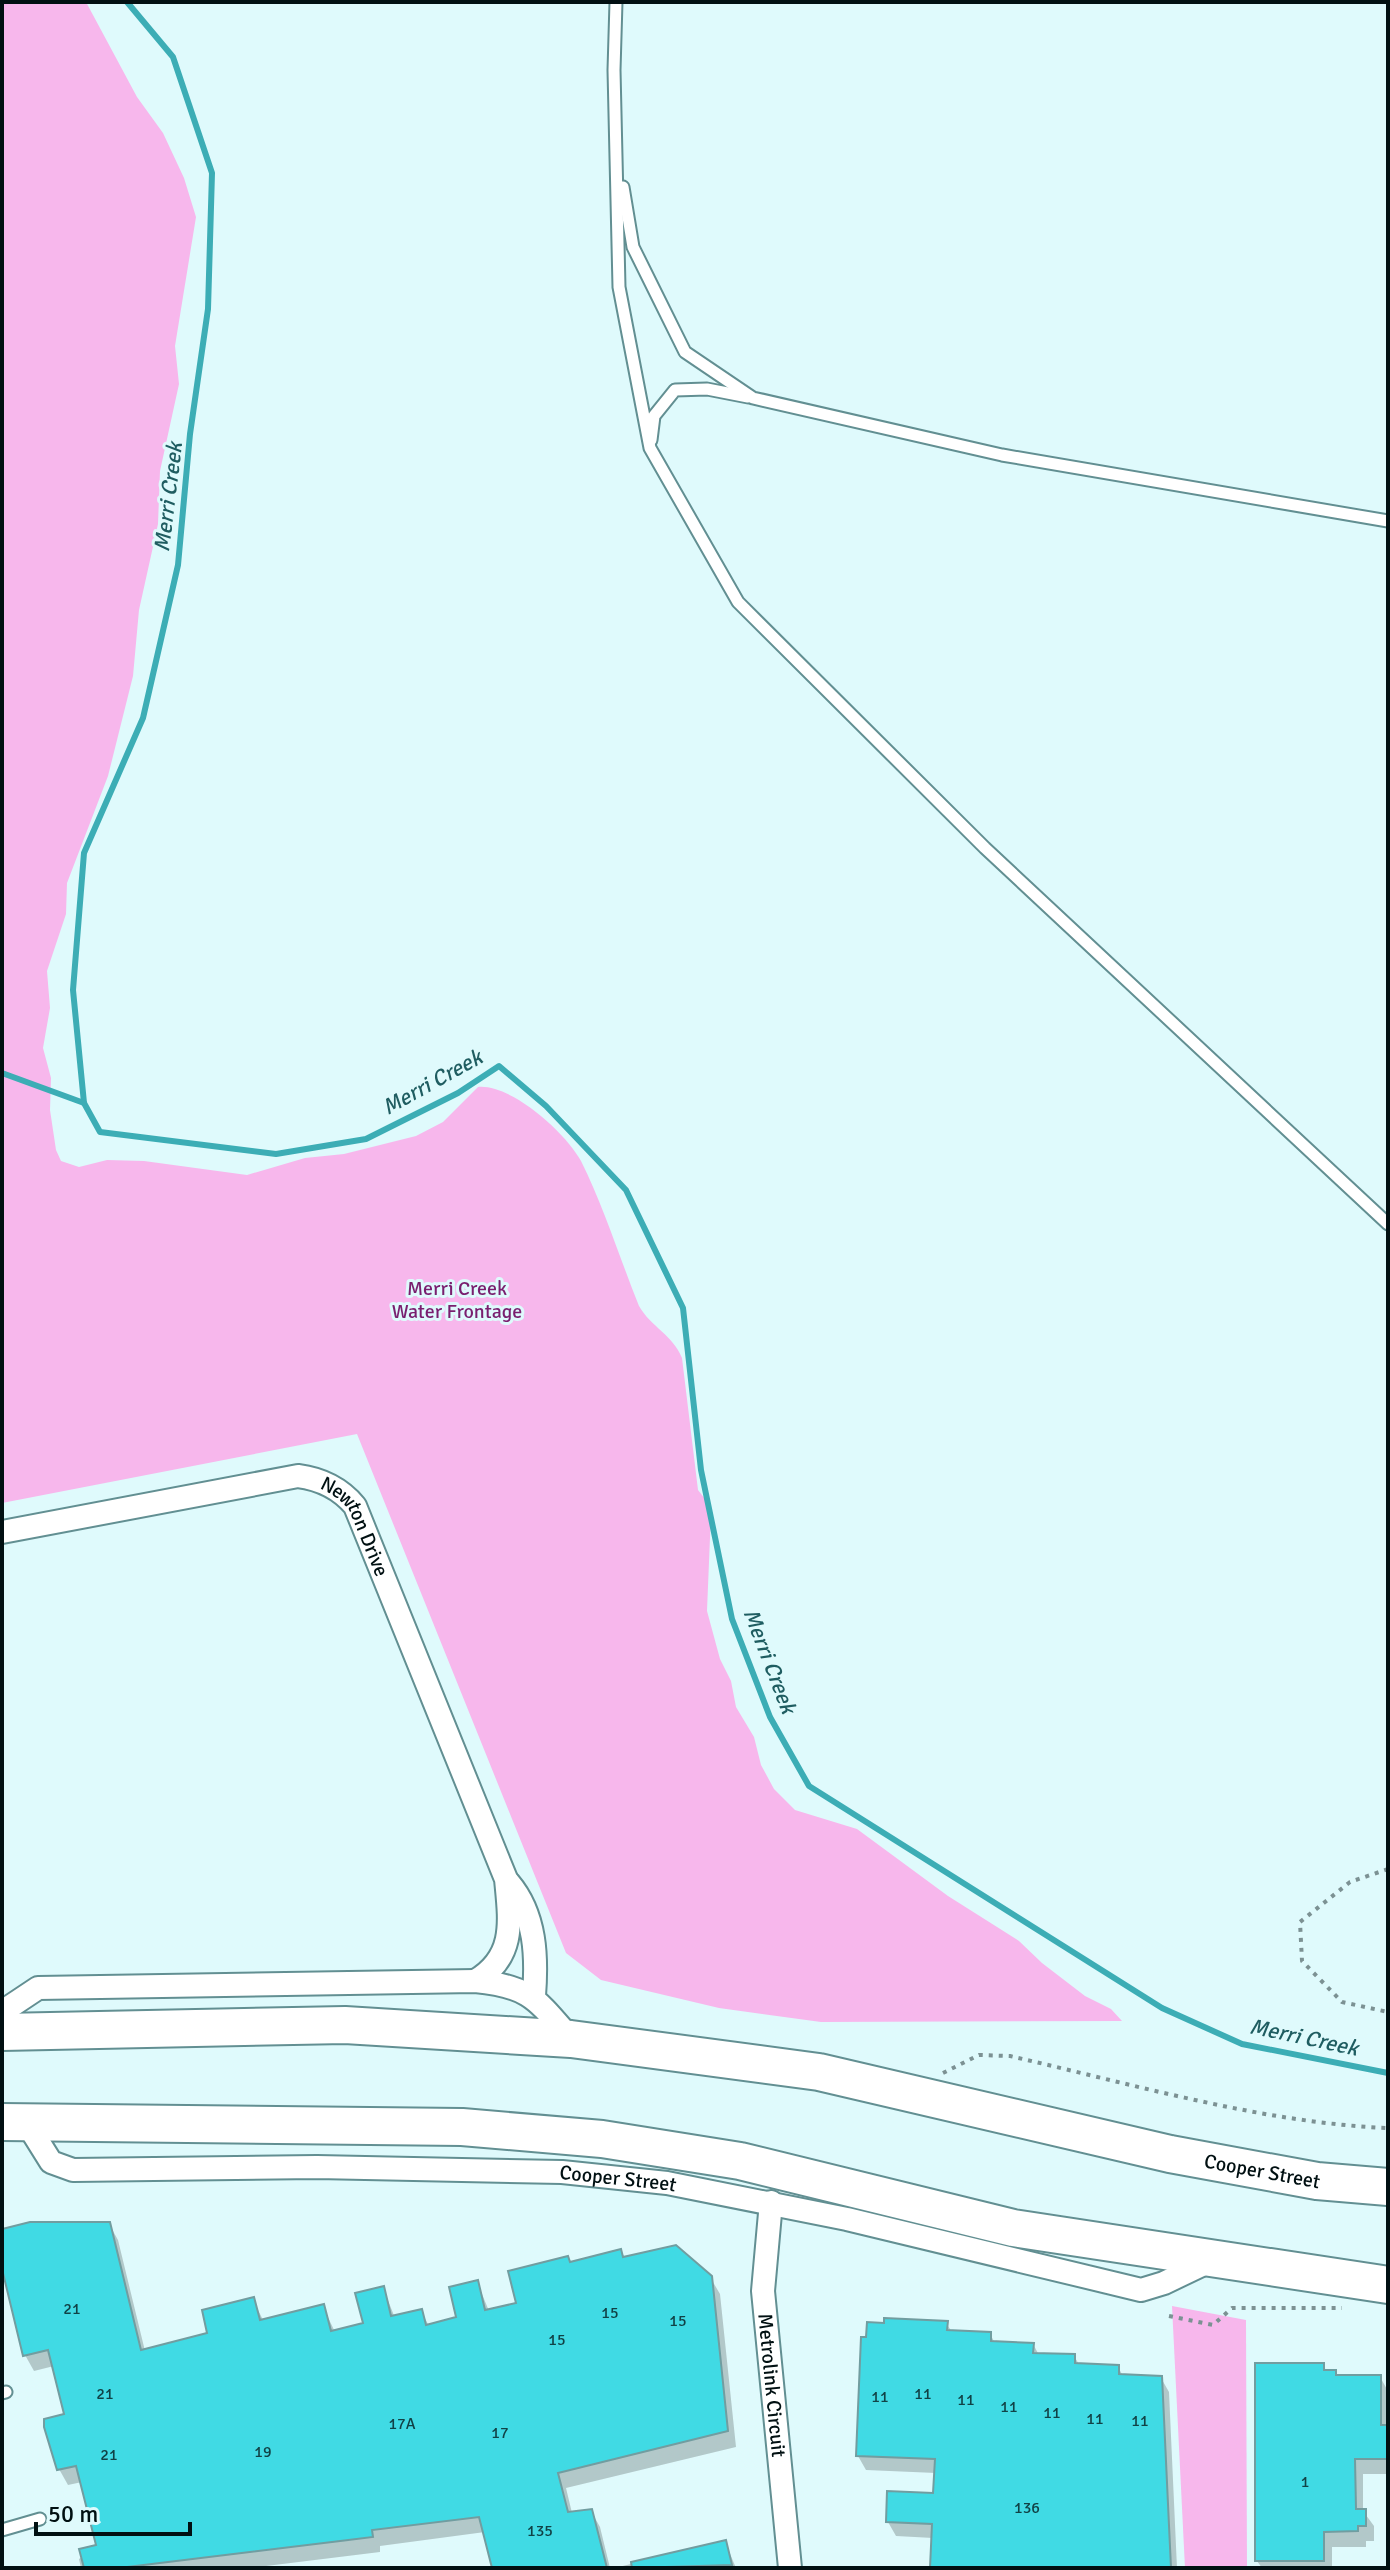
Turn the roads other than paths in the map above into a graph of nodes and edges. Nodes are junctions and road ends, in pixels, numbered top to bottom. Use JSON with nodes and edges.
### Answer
{"nodes":[{"id":1,"x":616,"y":2,"type":"edge"},
{"id":2,"x":616,"y":148,"type":"junction"},
{"id":3,"x":753,"y":398,"type":"junction"},
{"id":4,"x":650,"y":448,"type":"junction"},
{"id":5,"x":1388,"y":521,"type":"edge"},
{"id":6,"x":1388,"y":1224,"type":"edge"},
{"id":7,"x":2,"y":1532,"type":"edge"},
{"id":8,"x":506,"y":1879,"type":"junction"},
{"id":9,"x":475,"y":1981,"type":"junction"},
{"id":10,"x":534,"y":1996,"type":"junction"},
{"id":11,"x":2,"y":2012,"type":"edge"},
{"id":12,"x":2,"y":2032,"type":"edge"},
{"id":13,"x":571,"y":2039,"type":"junction"},
{"id":14,"x":14,"y":2122,"type":"edge"},
{"id":15,"x":1388,"y":2187,"type":"edge"},
{"id":16,"x":771,"y":2202,"type":"junction"},
{"id":17,"x":1213,"y":2259,"type":"junction"},
{"id":18,"x":1388,"y":2285,"type":"edge"},
{"id":19,"x":40,"y":2519,"type":"dead end"},
{"id":20,"x":2,"y":2530,"type":"edge"},
{"id":21,"x":790,"y":2568,"type":"edge"}],
"edges":[{"from":1,"to":2,"type":"lane"},
{"from":2,"to":3,"type":"lane"},
{"from":2,"to":4,"type":"lane"},
{"from":3,"to":4,"type":"lane"},
{"from":3,"to":5,"type":"lane"},
{"from":4,"to":6,"type":"lane"},
{"from":7,"to":8,"type":"street","name":"Newton Drive"},
{"from":8,"to":9,"type":"street","name":"Newton Drive"},
{"from":8,"to":10,"type":"street","name":"Newton Drive"},
{"from":9,"to":10,"type":"street"},
{"from":9,"to":11,"type":"street"},
{"from":10,"to":13,"type":"street"},
{"from":12,"to":13,"type":"main road","name":"Cooper Street"},
{"from":13,"to":15,"type":"main road","name":"Cooper Street"},
{"from":14,"to":16,"type":"street","name":"Cooper Street"},
{"from":14,"to":17,"type":"main road","name":"Cooper Street"},
{"from":16,"to":17,"type":"street","name":"Cooper Street"},
{"from":16,"to":21,"type":"street","name":"Metrolink Circuit"},
{"from":17,"to":18,"type":"main road","name":"Cooper Street"},
{"from":19,"to":20,"type":"lane"}]}
